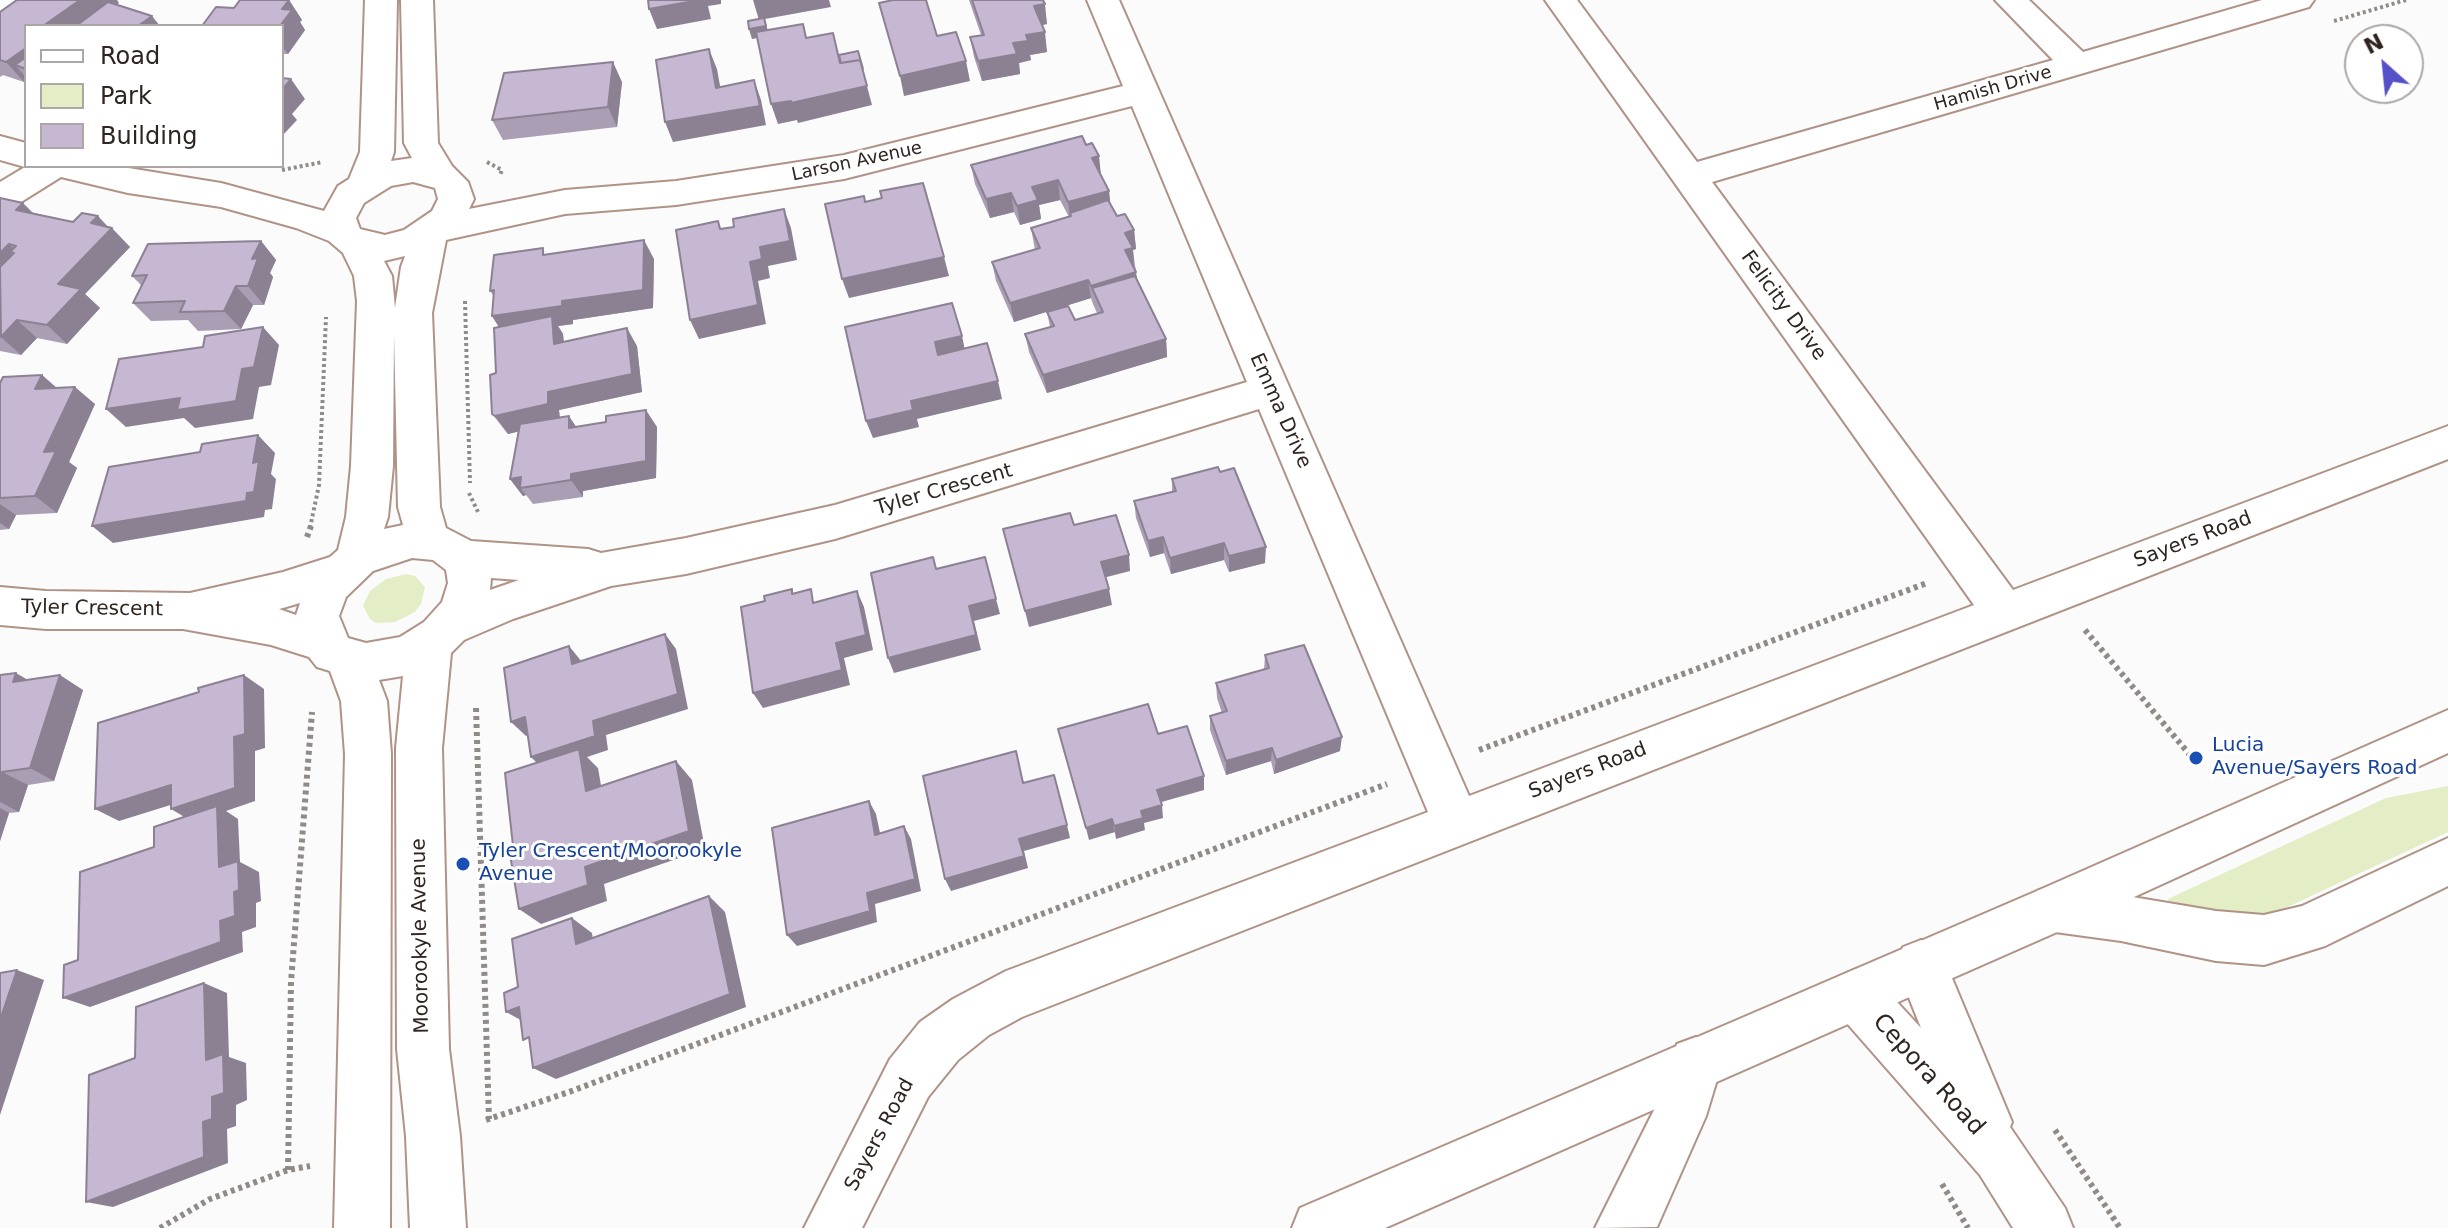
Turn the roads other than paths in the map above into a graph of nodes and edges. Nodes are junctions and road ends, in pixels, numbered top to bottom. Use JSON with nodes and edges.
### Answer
{"nodes":[{"id":1,"x":381,"y":0,"type":"edge"},
{"id":2,"x":417,"y":0,"type":"edge"},
{"id":3,"x":1103,"y":0,"type":"edge"},
{"id":4,"x":1561,"y":0,"type":"edge"},
{"id":5,"x":2011,"y":0,"type":"edge"},
{"id":6,"x":2298,"y":0,"type":"edge"},
{"id":7,"x":2077,"y":65,"type":"junction"},
{"id":8,"x":1143,"y":92,"type":"junction"},
{"id":9,"x":0,"y":148,"type":"edge"},
{"id":10,"x":24,"y":154,"type":"edge"},
{"id":11,"x":49,"y":168,"type":"edge"},
{"id":12,"x":74,"y":168,"type":"edge"},
{"id":13,"x":1688,"y":177,"type":"junction"},
{"id":14,"x":445,"y":178,"type":"junction"},
{"id":15,"x":363,"y":185,"type":"junction"},
{"id":16,"x":221,"y":195,"type":"junction"},
{"id":17,"x":0,"y":198,"type":"edge"},
{"id":18,"x":565,"y":202,"type":"junction"},
{"id":19,"x":433,"y":230,"type":"junction"},
{"id":20,"x":349,"y":238,"type":"junction"},
{"id":21,"x":1271,"y":390,"type":"junction"},
{"id":22,"x":2448,"y":442,"type":"edge"},
{"id":23,"x":437,"y":535,"type":"junction"},
{"id":24,"x":350,"y":565,"type":"junction"},
{"id":25,"x":611,"y":568,"type":"junction"},
{"id":26,"x":0,"y":606,"type":"edge"},
{"id":27,"x":183,"y":610,"type":"junction"},
{"id":28,"x":2004,"y":612,"type":"junction"},
{"id":29,"x":440,"y":635,"type":"junction"},
{"id":30,"x":336,"y":651,"type":"junction"},
{"id":31,"x":2448,"y":731,"type":"edge"},
{"id":32,"x":1456,"y":822,"type":"junction"},
{"id":33,"x":2448,"y":861,"type":"edge"},
{"id":34,"x":2055,"y":908,"type":"junction"},
{"id":35,"x":1921,"y":965,"type":"junction"},
{"id":36,"x":1856,"y":995,"type":"junction"},
{"id":37,"x":1696,"y":1063,"type":"junction"},
{"id":38,"x":1999,"y":1156,"type":"junction"},
{"id":39,"x":362,"y":1228,"type":"edge"},
{"id":40,"x":438,"y":1228,"type":"edge"},
{"id":41,"x":832,"y":1228,"type":"edge"},
{"id":42,"x":1320,"y":1228,"type":"edge"},
{"id":43,"x":1623,"y":1228,"type":"edge"},
{"id":44,"x":2045,"y":1228,"type":"edge"}],
"edges":[{"from":1,"to":15,"type":"street"},
{"from":2,"to":14,"type":"street"},
{"from":3,"to":8,"type":"street","name":"Emma Drive"},
{"from":4,"to":13,"type":"street","name":"Felicity Drive"},
{"from":5,"to":7,"type":"street"},
{"from":6,"to":7,"type":"street","name":"Hamish Drive"},
{"from":7,"to":13,"type":"street","name":"Hamish Drive"},
{"from":8,"to":18,"type":"street","name":"Larson Avenue"},
{"from":8,"to":21,"type":"street","name":"Emma Drive"},
{"from":9,"to":10,"type":"street"},
{"from":11,"to":17,"type":"street"},
{"from":12,"to":16,"type":"street"},
{"from":13,"to":28,"type":"street","name":"Felicity Drive"},
{"from":14,"to":15,"type":"street"},
{"from":14,"to":18,"type":"street","name":"Larson Avenue"},
{"from":14,"to":19,"type":"street"},
{"from":15,"to":16,"type":"street"},
{"from":15,"to":20,"type":"street"},
{"from":16,"to":20,"type":"street"},
{"from":18,"to":19,"type":"street","name":"Larson Avenue"},
{"from":19,"to":20,"type":"street"},
{"from":19,"to":23,"type":"street"},
{"from":20,"to":24,"type":"street"},
{"from":21,"to":25,"type":"street","name":"Tyler Crescent"},
{"from":21,"to":32,"type":"street","name":"Emma Drive"},
{"from":22,"to":28,"type":"street","name":"Sayers Road"},
{"from":23,"to":24,"type":"street"},
{"from":23,"to":25,"type":"street","name":"Tyler Crescent"},
{"from":23,"to":29,"type":"street"},
{"from":24,"to":27,"type":"street","name":"Tyler Crescent"},
{"from":24,"to":30,"type":"street"},
{"from":25,"to":29,"type":"street","name":"Tyler Crescent"},
{"from":26,"to":27,"type":"street","name":"Tyler Crescent"},
{"from":27,"to":30,"type":"street","name":"Tyler Crescent"},
{"from":28,"to":32,"type":"street","name":"Sayers Road"},
{"from":29,"to":30,"type":"street"},
{"from":29,"to":40,"type":"street","name":"Moorookyle Avenue"},
{"from":30,"to":39,"type":"street"},
{"from":31,"to":34,"type":"street"},
{"from":32,"to":41,"type":"street","name":"Sayers Road"},
{"from":33,"to":34,"type":"street"},
{"from":34,"to":35,"type":"street"},
{"from":35,"to":36,"type":"street"},
{"from":35,"to":38,"type":"street","name":"Cepora Road"},
{"from":36,"to":37,"type":"street"},
{"from":36,"to":38,"type":"street","name":"Cepora Road"},
{"from":37,"to":42,"type":"street"},
{"from":37,"to":43,"type":"street"},
{"from":38,"to":44,"type":"street","name":"Cepora Road"}]}
